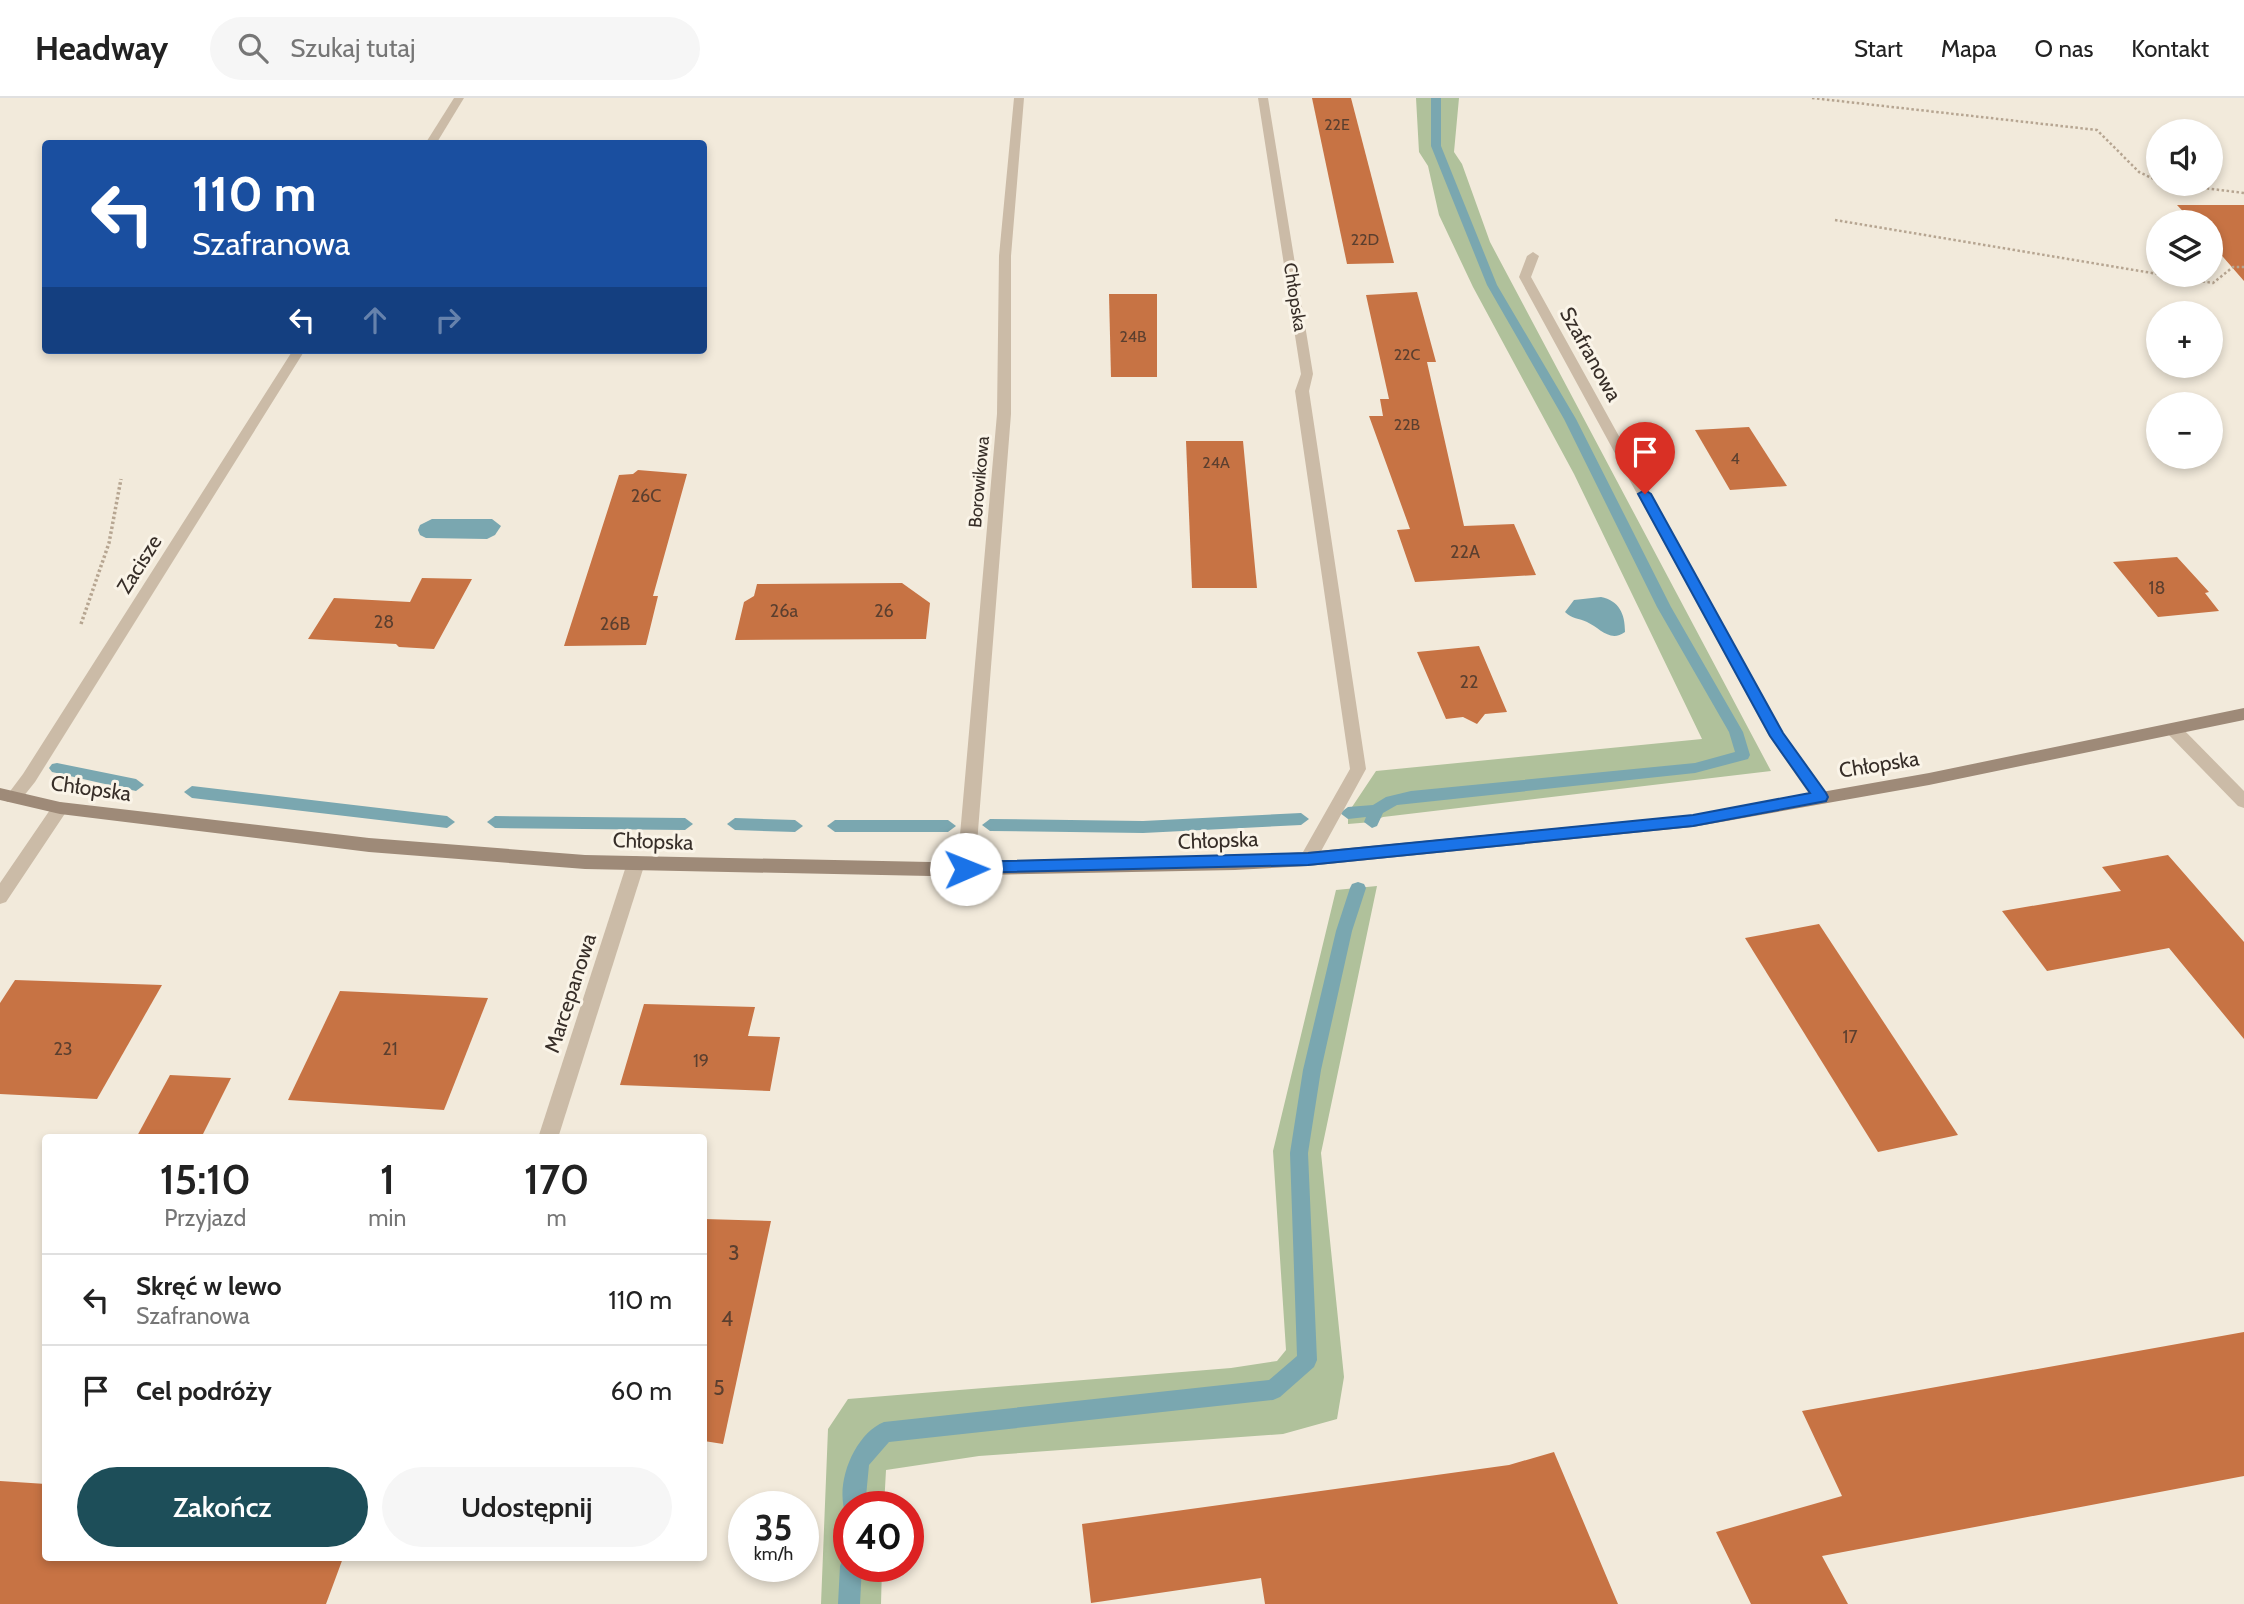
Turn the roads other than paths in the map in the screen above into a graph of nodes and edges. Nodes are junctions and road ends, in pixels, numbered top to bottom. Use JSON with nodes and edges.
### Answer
{"nodes":[{"id":1,"x":459,"y":98,"type":"edge"},
{"id":2,"x":1019,"y":98,"type":"edge"},
{"id":3,"x":1263,"y":98,"type":"edge"},
{"id":4,"x":433,"y":140,"type":"edge"},
{"id":5,"x":1533,"y":256,"type":"dead end"},
{"id":6,"x":296,"y":354,"type":"edge"},
{"id":7,"x":2244,"y":714,"type":"edge"},
{"id":8,"x":2173,"y":729,"type":"junction"},
{"id":9,"x":6,"y":796,"type":"edge"},
{"id":10,"x":1820,"y":797,"type":"junction"},
{"id":11,"x":2244,"y":802,"type":"edge"},
{"id":12,"x":60,"y":808,"type":"junction"},
{"id":13,"x":1308,"y":859,"type":"junction"},
{"id":14,"x":635,"y":863,"type":"junction"},
{"id":15,"x":966,"y":869,"type":"junction"},
{"id":16,"x":0,"y":897,"type":"edge"},
{"id":17,"x":549,"y":1134,"type":"edge"}],
"edges":[{"from":1,"to":4,"type":"street"},
{"from":2,"to":15,"type":"street","name":"Borowikowa"},
{"from":3,"to":13,"type":"street","name":"Chłopska"},
{"from":5,"to":10,"type":"street","name":"Szafranowa"},
{"from":6,"to":9,"type":"street","name":"Zacisze"},
{"from":7,"to":8,"type":"street","name":"Chłopska"},
{"from":8,"to":10,"type":"street","name":"Chłopska"},
{"from":8,"to":11,"type":"street"},
{"from":9,"to":12,"type":"street","name":"Chłopska"},
{"from":10,"to":13,"type":"street","name":"Chłopska"},
{"from":12,"to":14,"type":"street","name":"Chłopska"},
{"from":12,"to":16,"type":"street"},
{"from":13,"to":15,"type":"street","name":"Chłopska"},
{"from":14,"to":15,"type":"street","name":"Chłopska"},
{"from":14,"to":17,"type":"street","name":"Marcepanowa"}]}
